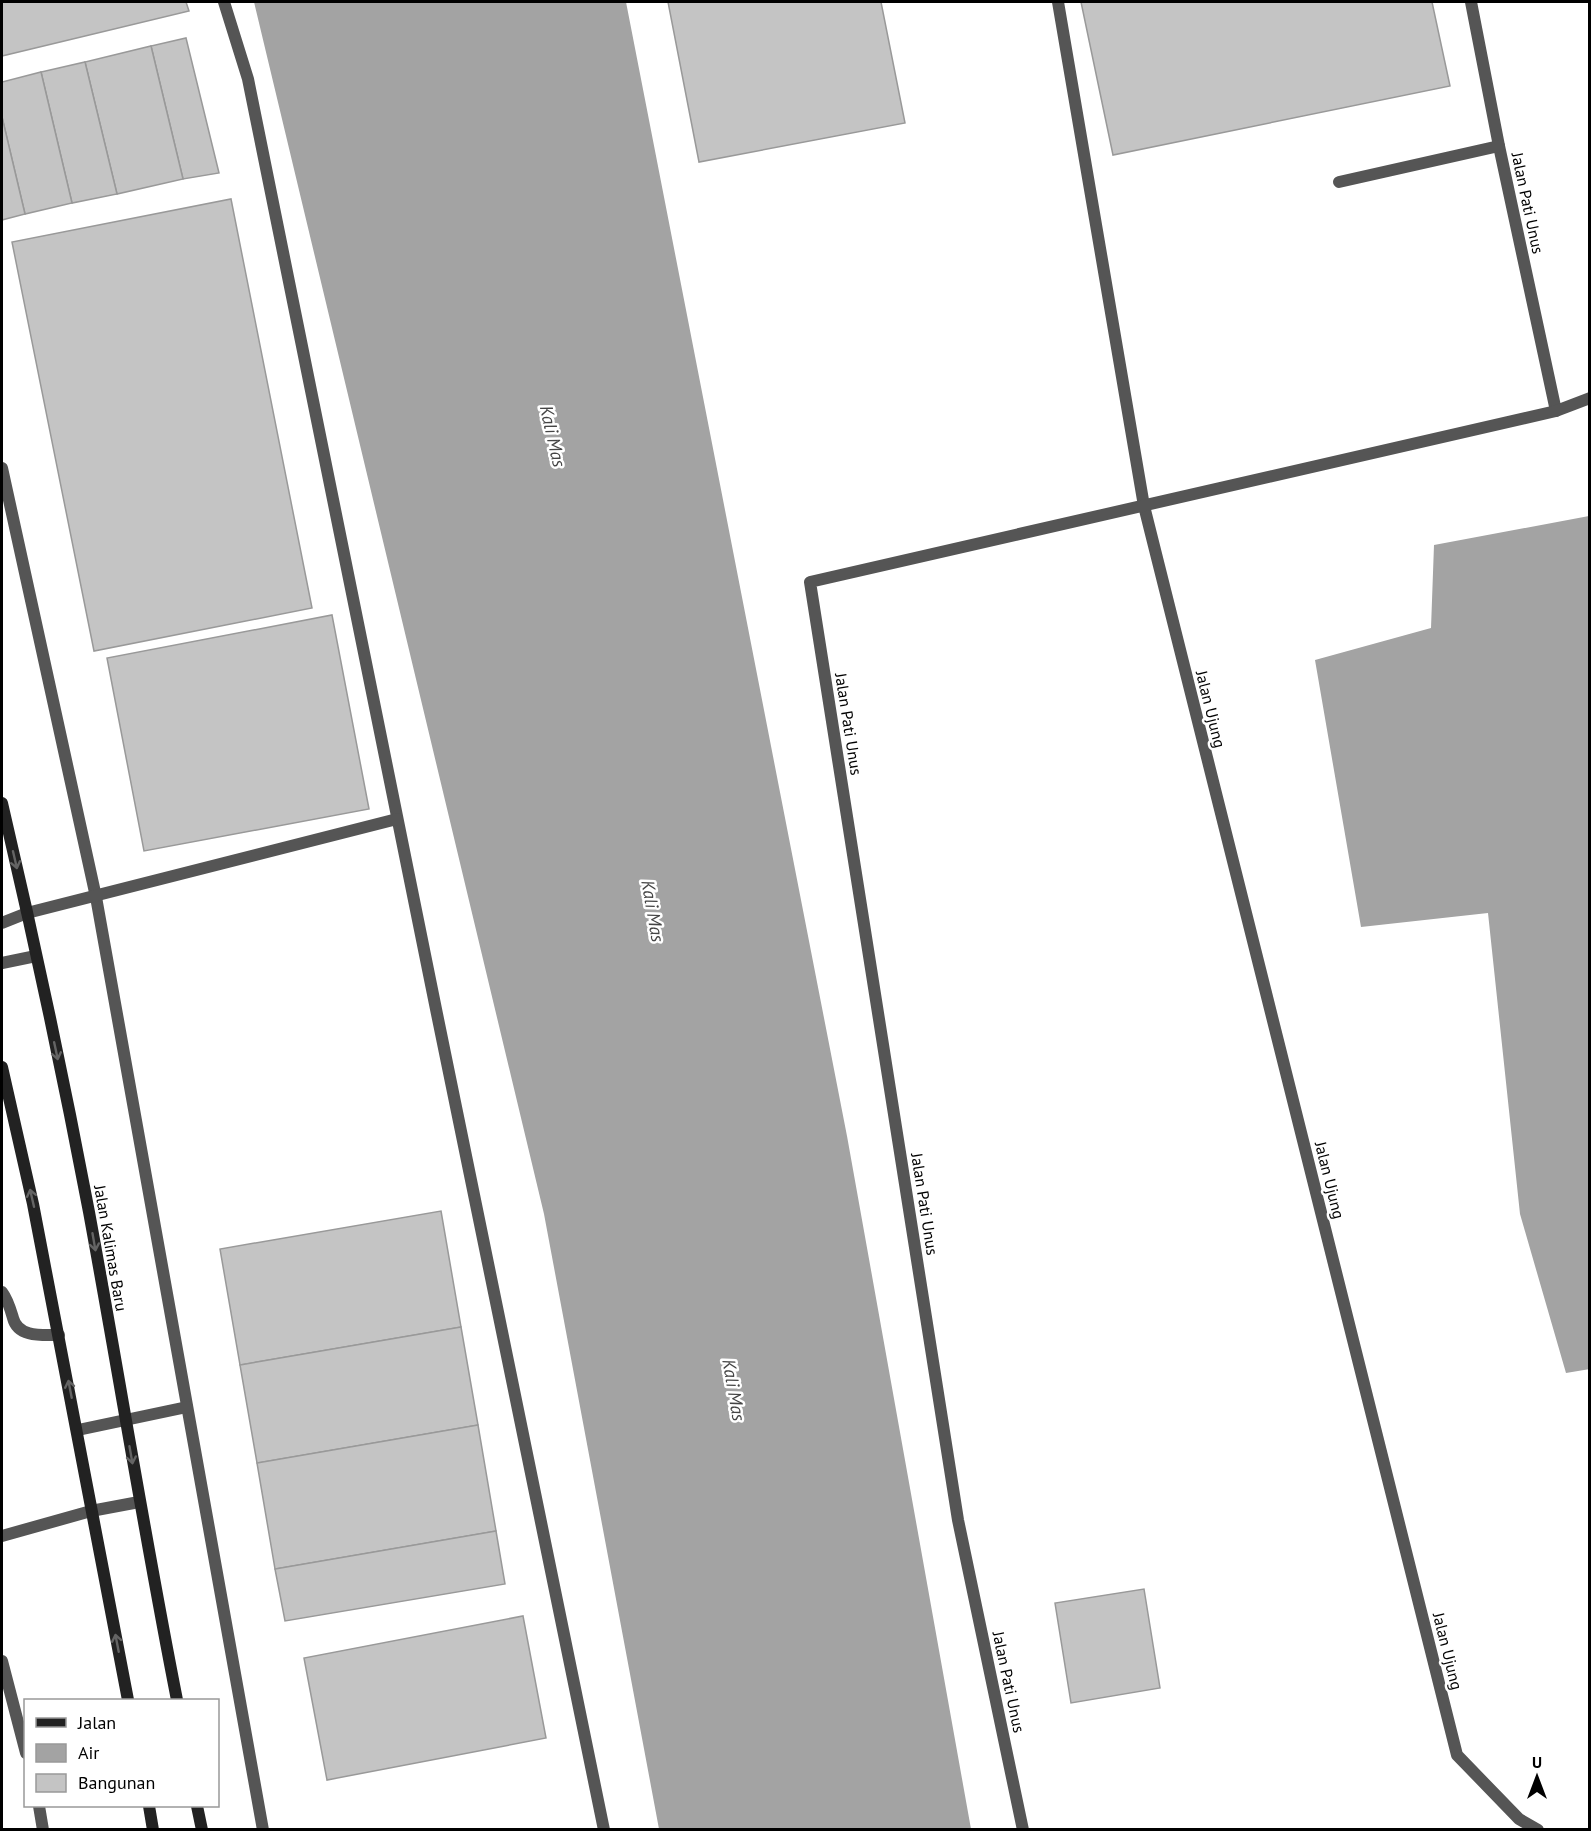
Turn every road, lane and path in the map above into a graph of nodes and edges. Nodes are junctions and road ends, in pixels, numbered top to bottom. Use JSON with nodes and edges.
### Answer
{"nodes":[{"id":1,"x":225,"y":2,"type":"edge"},
{"id":2,"x":1058,"y":2,"type":"edge"},
{"id":3,"x":1470,"y":2,"type":"edge"},
{"id":4,"x":1498,"y":146,"type":"junction"},
{"id":5,"x":1339,"y":182,"type":"dead end"},
{"id":6,"x":1590,"y":398,"type":"edge"},
{"id":7,"x":1556,"y":411,"type":"junction"},
{"id":8,"x":2,"y":468,"type":"edge"},
{"id":9,"x":1144,"y":506,"type":"junction"},
{"id":10,"x":2,"y":803,"type":"edge"},
{"id":11,"x":397,"y":819,"type":"junction"},
{"id":12,"x":96,"y":897,"type":"junction"},
{"id":13,"x":27,"y":913,"type":"junction"},
{"id":14,"x":2,"y":923,"type":"edge"},
{"id":15,"x":36,"y":956,"type":"junction"},
{"id":16,"x":2,"y":963,"type":"edge"},
{"id":17,"x":2,"y":1067,"type":"edge"},
{"id":18,"x":2,"y":1292,"type":"edge"},
{"id":19,"x":59,"y":1335,"type":"junction"},
{"id":20,"x":187,"y":1407,"type":"junction"},
{"id":21,"x":125,"y":1421,"type":"junction"},
{"id":22,"x":78,"y":1430,"type":"junction"},
{"id":23,"x":139,"y":1502,"type":"junction"},
{"id":24,"x":91,"y":1511,"type":"junction"},
{"id":25,"x":2,"y":1536,"type":"edge"},
{"id":26,"x":2,"y":1661,"type":"edge"},
{"id":27,"x":128,"y":1699,"type":"edge"},
{"id":28,"x":177,"y":1699,"type":"edge"},
{"id":29,"x":24,"y":1745,"type":"edge"},
{"id":30,"x":39,"y":1807,"type":"edge"},
{"id":31,"x":149,"y":1807,"type":"edge"},
{"id":32,"x":197,"y":1807,"type":"edge"},
{"id":33,"x":43,"y":1830,"type":"edge"},
{"id":34,"x":153,"y":1830,"type":"edge"},
{"id":35,"x":202,"y":1830,"type":"edge"},
{"id":36,"x":262,"y":1830,"type":"edge"},
{"id":37,"x":604,"y":1830,"type":"edge"},
{"id":38,"x":1023,"y":1830,"type":"edge"},
{"id":39,"x":1538,"y":1830,"type":"edge"}],
"edges":[{"from":1,"to":11,"type":"lane"},
{"from":2,"to":9,"type":"lane","name":"Jalan Ujung"},
{"from":3,"to":4,"type":"lane","name":"Jalan Pati Unus"},
{"from":4,"to":5,"type":"lane"},
{"from":4,"to":7,"type":"lane","name":"Jalan Pati Unus"},
{"from":6,"to":7,"type":"lane"},
{"from":7,"to":9,"type":"lane"},
{"from":8,"to":12,"type":"lane"},
{"from":9,"to":38,"type":"lane","name":"Jalan Pati Unus"},
{"from":9,"to":39,"type":"lane","name":"Jalan Ujung"},
{"from":10,"to":13,"type":"street","name":"Jalan Kalimas Baru","one_way":true},
{"from":11,"to":12,"type":"lane"},
{"from":11,"to":37,"type":"lane"},
{"from":12,"to":13,"type":"lane"},
{"from":12,"to":20,"type":"lane"},
{"from":13,"to":14,"type":"lane"},
{"from":13,"to":15,"type":"street","name":"Jalan Kalimas Baru"},
{"from":15,"to":16,"type":"lane"},
{"from":15,"to":21,"type":"street","name":"Jalan Kalimas Baru","one_way":true},
{"from":19,"to":17,"type":"street","one_way":true},
{"from":18,"to":19,"type":"lane"},
{"from":22,"to":19,"type":"street","one_way":true},
{"from":20,"to":21,"type":"lane"},
{"from":20,"to":36,"type":"lane"},
{"from":21,"to":22,"type":"lane"},
{"from":21,"to":23,"type":"street","name":"Jalan Kalimas Baru","one_way":true},
{"from":22,"to":24,"type":"street"},
{"from":23,"to":24,"type":"lane"},
{"from":23,"to":28,"type":"street","name":"Jalan Kalimas Baru"},
{"from":24,"to":25,"type":"lane"},
{"from":27,"to":24,"type":"street","one_way":true},
{"from":26,"to":29,"type":"lane"},
{"from":30,"to":33,"type":"lane"},
{"from":31,"to":34,"type":"street"},
{"from":32,"to":35,"type":"street"}]}
